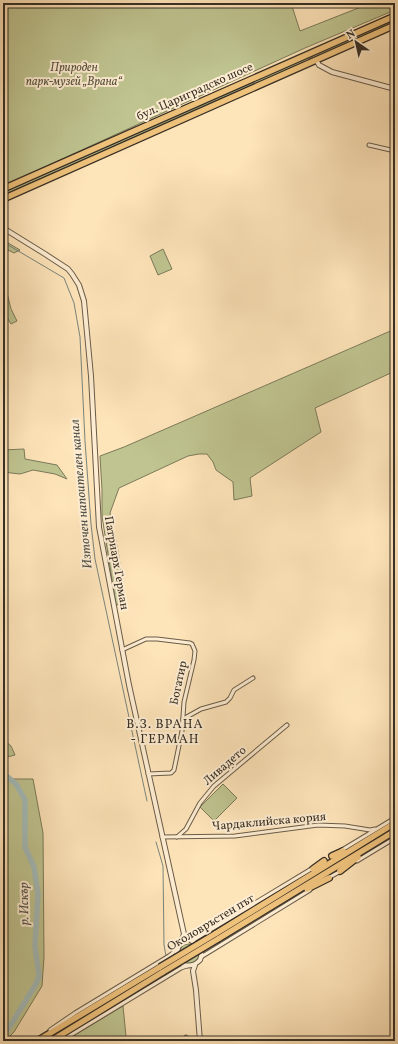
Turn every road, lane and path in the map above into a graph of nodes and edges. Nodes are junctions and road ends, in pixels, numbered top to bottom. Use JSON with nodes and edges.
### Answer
{"nodes":[{"id":1,"x":395,"y":16,"type":"edge"},
{"id":2,"x":395,"y":25,"type":"edge"},
{"id":3,"x":316,"y":60,"type":"junction"},
{"id":4,"x":395,"y":89,"type":"edge"},
{"id":5,"x":369,"y":144,"type":"dead end"},
{"id":6,"x":395,"y":151,"type":"edge"},
{"id":7,"x":3,"y":189,"type":"edge"},
{"id":8,"x":3,"y":199,"type":"edge"},
{"id":9,"x":3,"y":228,"type":"edge"},
{"id":10,"x":122,"y":650,"type":"junction"},
{"id":11,"x":253,"y":678,"type":"dead end"},
{"id":12,"x":183,"y":719,"type":"junction"},
{"id":13,"x":287,"y":725,"type":"dead end"},
{"id":14,"x":148,"y":774,"type":"junction"},
{"id":15,"x":395,"y":818,"type":"edge"},
{"id":16,"x":395,"y":824,"type":"edge"},
{"id":17,"x":362,"y":828,"type":"junction"},
{"id":18,"x":186,"y":829,"type":"junction"},
{"id":19,"x":377,"y":829,"type":"junction"},
{"id":20,"x":386,"y":829,"type":"junction"},
{"id":21,"x":395,"y":831,"type":"edge"},
{"id":22,"x":187,"y":836,"type":"junction"},
{"id":23,"x":366,"y":836,"type":"junction"},
{"id":24,"x":177,"y":837,"type":"junction"},
{"id":25,"x":162,"y":838,"type":"junction"},
{"id":26,"x":395,"y":838,"type":"edge"},
{"id":27,"x":379,"y":841,"type":"junction"},
{"id":28,"x":332,"y":856,"type":"junction"},
{"id":29,"x":324,"y":861,"type":"junction"},
{"id":30,"x":340,"y":871,"type":"junction"},
{"id":31,"x":329,"y":878,"type":"junction"},
{"id":32,"x":273,"y":898,"type":"junction"},
{"id":33,"x":278,"y":903,"type":"junction"},
{"id":34,"x":184,"y":934,"type":"junction"},
{"id":35,"x":216,"y":936,"type":"junction"},
{"id":36,"x":191,"y":941,"type":"junction"},
{"id":37,"x":181,"y":944,"type":"junction"},
{"id":38,"x":178,"y":949,"type":"junction"},
{"id":39,"x":201,"y":957,"type":"junction"},
{"id":40,"x":195,"y":964,"type":"junction"},
{"id":41,"x":188,"y":966,"type":"junction"},
{"id":42,"x":193,"y":971,"type":"junction"},
{"id":43,"x":186,"y":1037,"type":"dead end"},
{"id":44,"x":395,"y":1038,"type":"edge"},
{"id":45,"x":34,"y":1041,"type":"edge"},
{"id":46,"x":38,"y":1041,"type":"edge"},
{"id":47,"x":51,"y":1041,"type":"edge"},
{"id":48,"x":61,"y":1041,"type":"edge"},
{"id":49,"x":186,"y":1041,"type":"edge"},
{"id":50,"x":200,"y":1041,"type":"edge"},
{"id":51,"x":391,"y":1041,"type":"edge"}],
"edges":[{"from":1,"to":7,"type":"highway","name":"бул. Цариградско шосе"},
{"from":2,"to":3,"type":"highway","name":"бул. Цариградско шосе"},
{"from":3,"to":4,"type":"street"},
{"from":3,"to":8,"type":"highway","name":"бул. Цариградско шосе"},
{"from":5,"to":6,"type":"street"},
{"from":9,"to":10,"type":"street","name":"Патриарх Герман"},
{"from":10,"to":12,"type":"street","name":"Богатир"},
{"from":10,"to":14,"type":"street","name":"Патриарх Герман"},
{"from":11,"to":12,"type":"street"},
{"from":12,"to":14,"type":"street","name":"Богатир"},
{"from":13,"to":18,"type":"street","name":"Ливадето"},
{"from":14,"to":25,"type":"street","name":"Патриарх Герман"},
{"from":15,"to":19,"type":"street"},
{"from":16,"to":20,"type":"highway","name":"Околовръстен път"},
{"from":17,"to":19,"type":"street","name":"Чардаклийска кория"},
{"from":17,"to":22,"type":"street","name":"Чардаклийска кория"},
{"from":17,"to":23,"type":"street"},
{"from":18,"to":22,"type":"street"},
{"from":18,"to":24,"type":"street","name":"Ливадето"},
{"from":19,"to":23,"type":"street"},
{"from":20,"to":28,"type":"highway"},
{"from":20,"to":32,"type":"highway","name":"Околовръстен път"},
{"from":21,"to":27,"type":"highway","name":"Околовръстен път"},
{"from":22,"to":24,"type":"street","name":"Чардаклийска кория"},
{"from":23,"to":28,"type":"street"},
{"from":24,"to":25,"type":"street","name":"Чардаклийска кория"},
{"from":25,"to":34,"type":"street","name":"Патриарх Герман"},
{"from":26,"to":30,"type":"street"},
{"from":27,"to":30,"type":"highway"},
{"from":27,"to":33,"type":"highway","name":"Околовръстен път"},
{"from":28,"to":29,"type":"street"},
{"from":29,"to":32,"type":"highway"},
{"from":29,"to":36,"type":"street"},
{"from":30,"to":31,"type":"street"},
{"from":31,"to":33,"type":"highway"},
{"from":31,"to":39,"type":"street"},
{"from":32,"to":35,"type":"highway","name":"Околовръстен път"},
{"from":33,"to":35,"type":"highway","name":"Околовръстен път"},
{"from":34,"to":36,"type":"street"},
{"from":34,"to":37,"type":"street"},
{"from":35,"to":46,"type":"highway","name":"Околовръстен път","bridge":true},
{"from":35,"to":47,"type":"highway","name":"Околовръстен път","bridge":true},
{"from":36,"to":37,"type":"street"},
{"from":36,"to":39,"type":"street"},
{"from":37,"to":38,"type":"street"},
{"from":38,"to":41,"type":"street"},
{"from":38,"to":45,"type":"street"},
{"from":39,"to":40,"type":"street"},
{"from":40,"to":41,"type":"street"},
{"from":40,"to":42,"type":"street"},
{"from":41,"to":42,"type":"street"},
{"from":41,"to":48,"type":"street"},
{"from":42,"to":50,"type":"street"},
{"from":43,"to":49,"type":"street"},
{"from":44,"to":51,"type":"street"}]}
